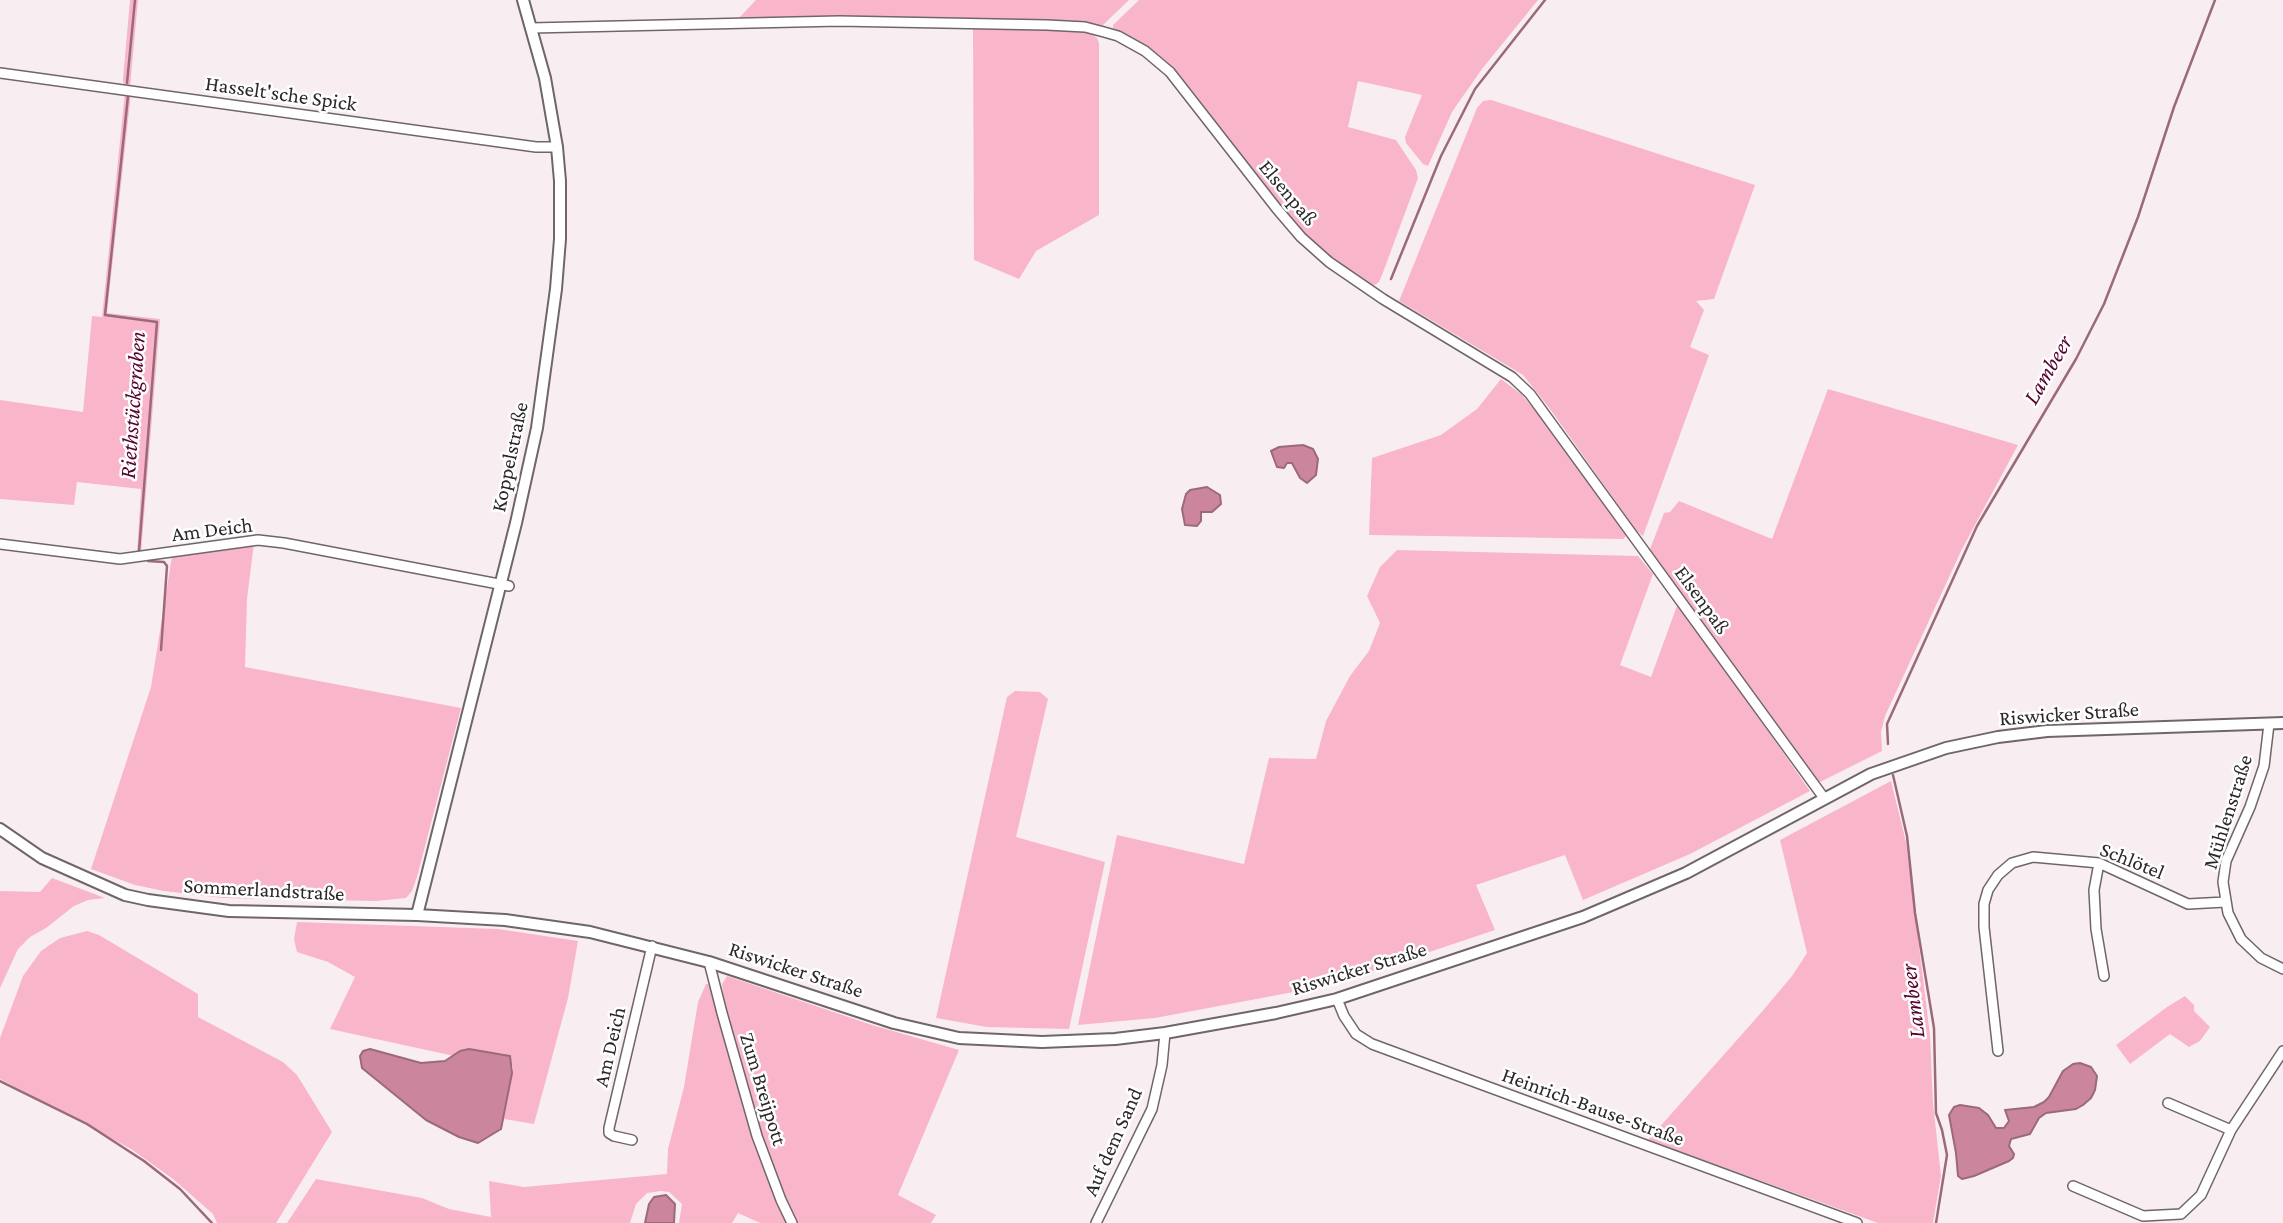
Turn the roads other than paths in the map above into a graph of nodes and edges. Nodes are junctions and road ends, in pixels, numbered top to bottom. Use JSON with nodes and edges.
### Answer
{"nodes":[{"id":1,"x":523,"y":0,"type":"edge"},
{"id":2,"x":531,"y":28,"type":"junction"},
{"id":3,"x":0,"y":73,"type":"edge"},
{"id":4,"x":557,"y":147,"type":"junction"},
{"id":5,"x":0,"y":544,"type":"edge"},
{"id":6,"x":505,"y":585,"type":"junction"},
{"id":7,"x":2283,"y":723,"type":"edge"},
{"id":8,"x":2269,"y":724,"type":"junction"},
{"id":9,"x":1824,"y":798,"type":"junction"},
{"id":10,"x":0,"y":828,"type":"edge"},
{"id":11,"x":2099,"y":863,"type":"junction"},
{"id":12,"x":2225,"y":902,"type":"junction"},
{"id":13,"x":417,"y":915,"type":"junction"},
{"id":14,"x":652,"y":946,"type":"junction"},
{"id":15,"x":709,"y":962,"type":"junction"},
{"id":16,"x":2283,"y":969,"type":"edge"},
{"id":17,"x":2104,"y":976,"type":"dead end"},
{"id":18,"x":1337,"y":999,"type":"junction"},
{"id":19,"x":1165,"y":1033,"type":"junction"},
{"id":20,"x":1998,"y":1051,"type":"dead end"},
{"id":21,"x":2283,"y":1051,"type":"edge"},
{"id":22,"x":2168,"y":1103,"type":"dead end"},
{"id":23,"x":2231,"y":1130,"type":"junction"},
{"id":24,"x":632,"y":1140,"type":"dead end"},
{"id":25,"x":2073,"y":1186,"type":"dead end"},
{"id":26,"x":792,"y":1223,"type":"edge"},
{"id":27,"x":1096,"y":1223,"type":"edge"},
{"id":28,"x":1857,"y":1223,"type":"edge"}],
"edges":[{"from":1,"to":2,"type":"street","name":"Koppelstraße"},
{"from":2,"to":4,"type":"street","name":"Koppelstraße"},
{"from":2,"to":9,"type":"street","name":"Elsenpaß"},
{"from":3,"to":4,"type":"street","name":"Hasselt'sche Spick"},
{"from":4,"to":6,"type":"street","name":"Koppelstraße"},
{"from":5,"to":6,"type":"street","name":"Am Deich"},
{"from":6,"to":13,"type":"street","name":"Koppelstraße"},
{"from":7,"to":8,"type":"street","name":"Riswicker Straße"},
{"from":8,"to":9,"type":"street","name":"Riswicker Straße"},
{"from":8,"to":12,"type":"street","name":"Mühlenstraße"},
{"from":9,"to":18,"type":"street","name":"Riswicker Straße"},
{"from":10,"to":13,"type":"street","name":"Sommerlandstraße"},
{"from":11,"to":12,"type":"street","name":"Schlötel"},
{"from":11,"to":17,"type":"street"},
{"from":11,"to":20,"type":"street","name":"Schlötel"},
{"from":12,"to":16,"type":"street","name":"Mühlenstraße"},
{"from":13,"to":14,"type":"street","name":"Riswicker Straße"},
{"from":14,"to":15,"type":"street","name":"Riswicker Straße"},
{"from":14,"to":24,"type":"street","name":"Am Deich"},
{"from":15,"to":19,"type":"street","name":"Riswicker Straße"},
{"from":15,"to":26,"type":"street","name":"Zum Breijpott"},
{"from":18,"to":19,"type":"street","name":"Riswicker Straße"},
{"from":18,"to":28,"type":"street","name":"Heinrich-Bause-Straße"},
{"from":19,"to":27,"type":"street","name":"Auf dem Sand"},
{"from":21,"to":23,"type":"street"},
{"from":22,"to":23,"type":"street"},
{"from":23,"to":25,"type":"street"}]}
